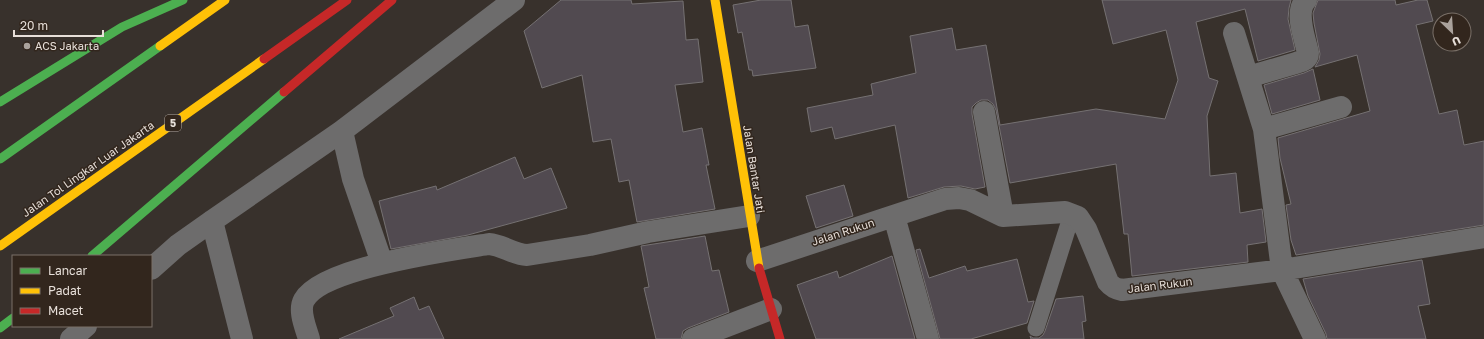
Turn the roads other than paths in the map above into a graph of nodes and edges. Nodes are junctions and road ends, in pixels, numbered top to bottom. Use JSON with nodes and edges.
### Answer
{"nodes":[{"id":1,"x":183,"y":0,"type":"edge"},
{"id":2,"x":225,"y":0,"type":"edge"},
{"id":3,"x":347,"y":0,"type":"edge"},
{"id":4,"x":392,"y":0,"type":"edge"},
{"id":5,"x":514,"y":0,"type":"edge"},
{"id":6,"x":714,"y":0,"type":"edge"},
{"id":7,"x":1306,"y":0,"type":"edge"},
{"id":8,"x":1234,"y":33,"type":"dead end"},
{"id":9,"x":1248,"y":77,"type":"junction"},
{"id":10,"x":0,"y":102,"type":"edge"},
{"id":11,"x":1341,"y":107,"type":"dead end"},
{"id":12,"x":984,"y":112,"type":"dead end"},
{"id":13,"x":1264,"y":129,"type":"junction"},
{"id":14,"x":342,"y":131,"type":"junction"},
{"id":15,"x":0,"y":159,"type":"edge"},
{"id":16,"x":1072,"y":214,"type":"junction"},
{"id":17,"x":749,"y":216,"type":"junction"},
{"id":18,"x":894,"y":216,"type":"junction"},
{"id":19,"x":1003,"y":216,"type":"junction"},
{"id":20,"x":212,"y":221,"type":"junction"},
{"id":21,"x":1484,"y":237,"type":"edge"},
{"id":22,"x":0,"y":246,"type":"edge"},
{"id":23,"x":93,"y":255,"type":"edge"},
{"id":24,"x":757,"y":261,"type":"junction"},
{"id":25,"x":382,"y":263,"type":"junction"},
{"id":26,"x":152,"y":268,"type":"edge"},
{"id":27,"x":1282,"y":270,"type":"junction"},
{"id":28,"x":771,"y":309,"type":"junction"},
{"id":29,"x":12,"y":319,"type":"edge"},
{"id":30,"x":85,"y":327,"type":"edge"},
{"id":31,"x":0,"y":328,"type":"edge"},
{"id":32,"x":1036,"y":328,"type":"dead end"},
{"id":33,"x":71,"y":339,"type":"edge"},
{"id":34,"x":242,"y":339,"type":"edge"},
{"id":35,"x":309,"y":339,"type":"edge"},
{"id":36,"x":693,"y":339,"type":"edge"},
{"id":37,"x":780,"y":339,"type":"edge"},
{"id":38,"x":928,"y":339,"type":"edge"},
{"id":39,"x":1315,"y":339,"type":"edge"}],
"edges":[{"from":1,"to":10,"type":"main road"},
{"from":2,"to":15,"type":"main road"},
{"from":3,"to":22,"type":"main road","name":"Jalan Tol Lingkar Luar Jakarta","number":"5"},
{"from":4,"to":23,"type":"main road"},
{"from":5,"to":14,"type":"street"},
{"from":6,"to":17,"type":"main road","name":"Jalan Bantar Jati"},
{"from":7,"to":9,"type":"street"},
{"from":8,"to":9,"type":"street"},
{"from":9,"to":13,"type":"street"},
{"from":11,"to":13,"type":"street"},
{"from":12,"to":19,"type":"street"},
{"from":13,"to":27,"type":"street"},
{"from":14,"to":20,"type":"street"},
{"from":14,"to":25,"type":"street"},
{"from":16,"to":19,"type":"street","name":"Jalan Rukun"},
{"from":16,"to":27,"type":"street","name":"Jalan Rukun"},
{"from":16,"to":32,"type":"lane"},
{"from":17,"to":24,"type":"main road","name":"Jalan Bantar Jati"},
{"from":17,"to":25,"type":"street"},
{"from":18,"to":19,"type":"street","name":"Jalan Rukun"},
{"from":18,"to":24,"type":"street","name":"Jalan Rukun"},
{"from":18,"to":38,"type":"street"},
{"from":20,"to":26,"type":"street"},
{"from":20,"to":34,"type":"street"},
{"from":21,"to":27,"type":"street","name":"Jalan Rukun"},
{"from":24,"to":28,"type":"main road","name":"Jalan Bantar Jati"},
{"from":25,"to":35,"type":"street"},
{"from":27,"to":39,"type":"street"},
{"from":28,"to":36,"type":"street"},
{"from":28,"to":37,"type":"main road","name":"Jalan Bantar Jati"},
{"from":29,"to":31,"type":"main road"},
{"from":30,"to":33,"type":"street"}]}
